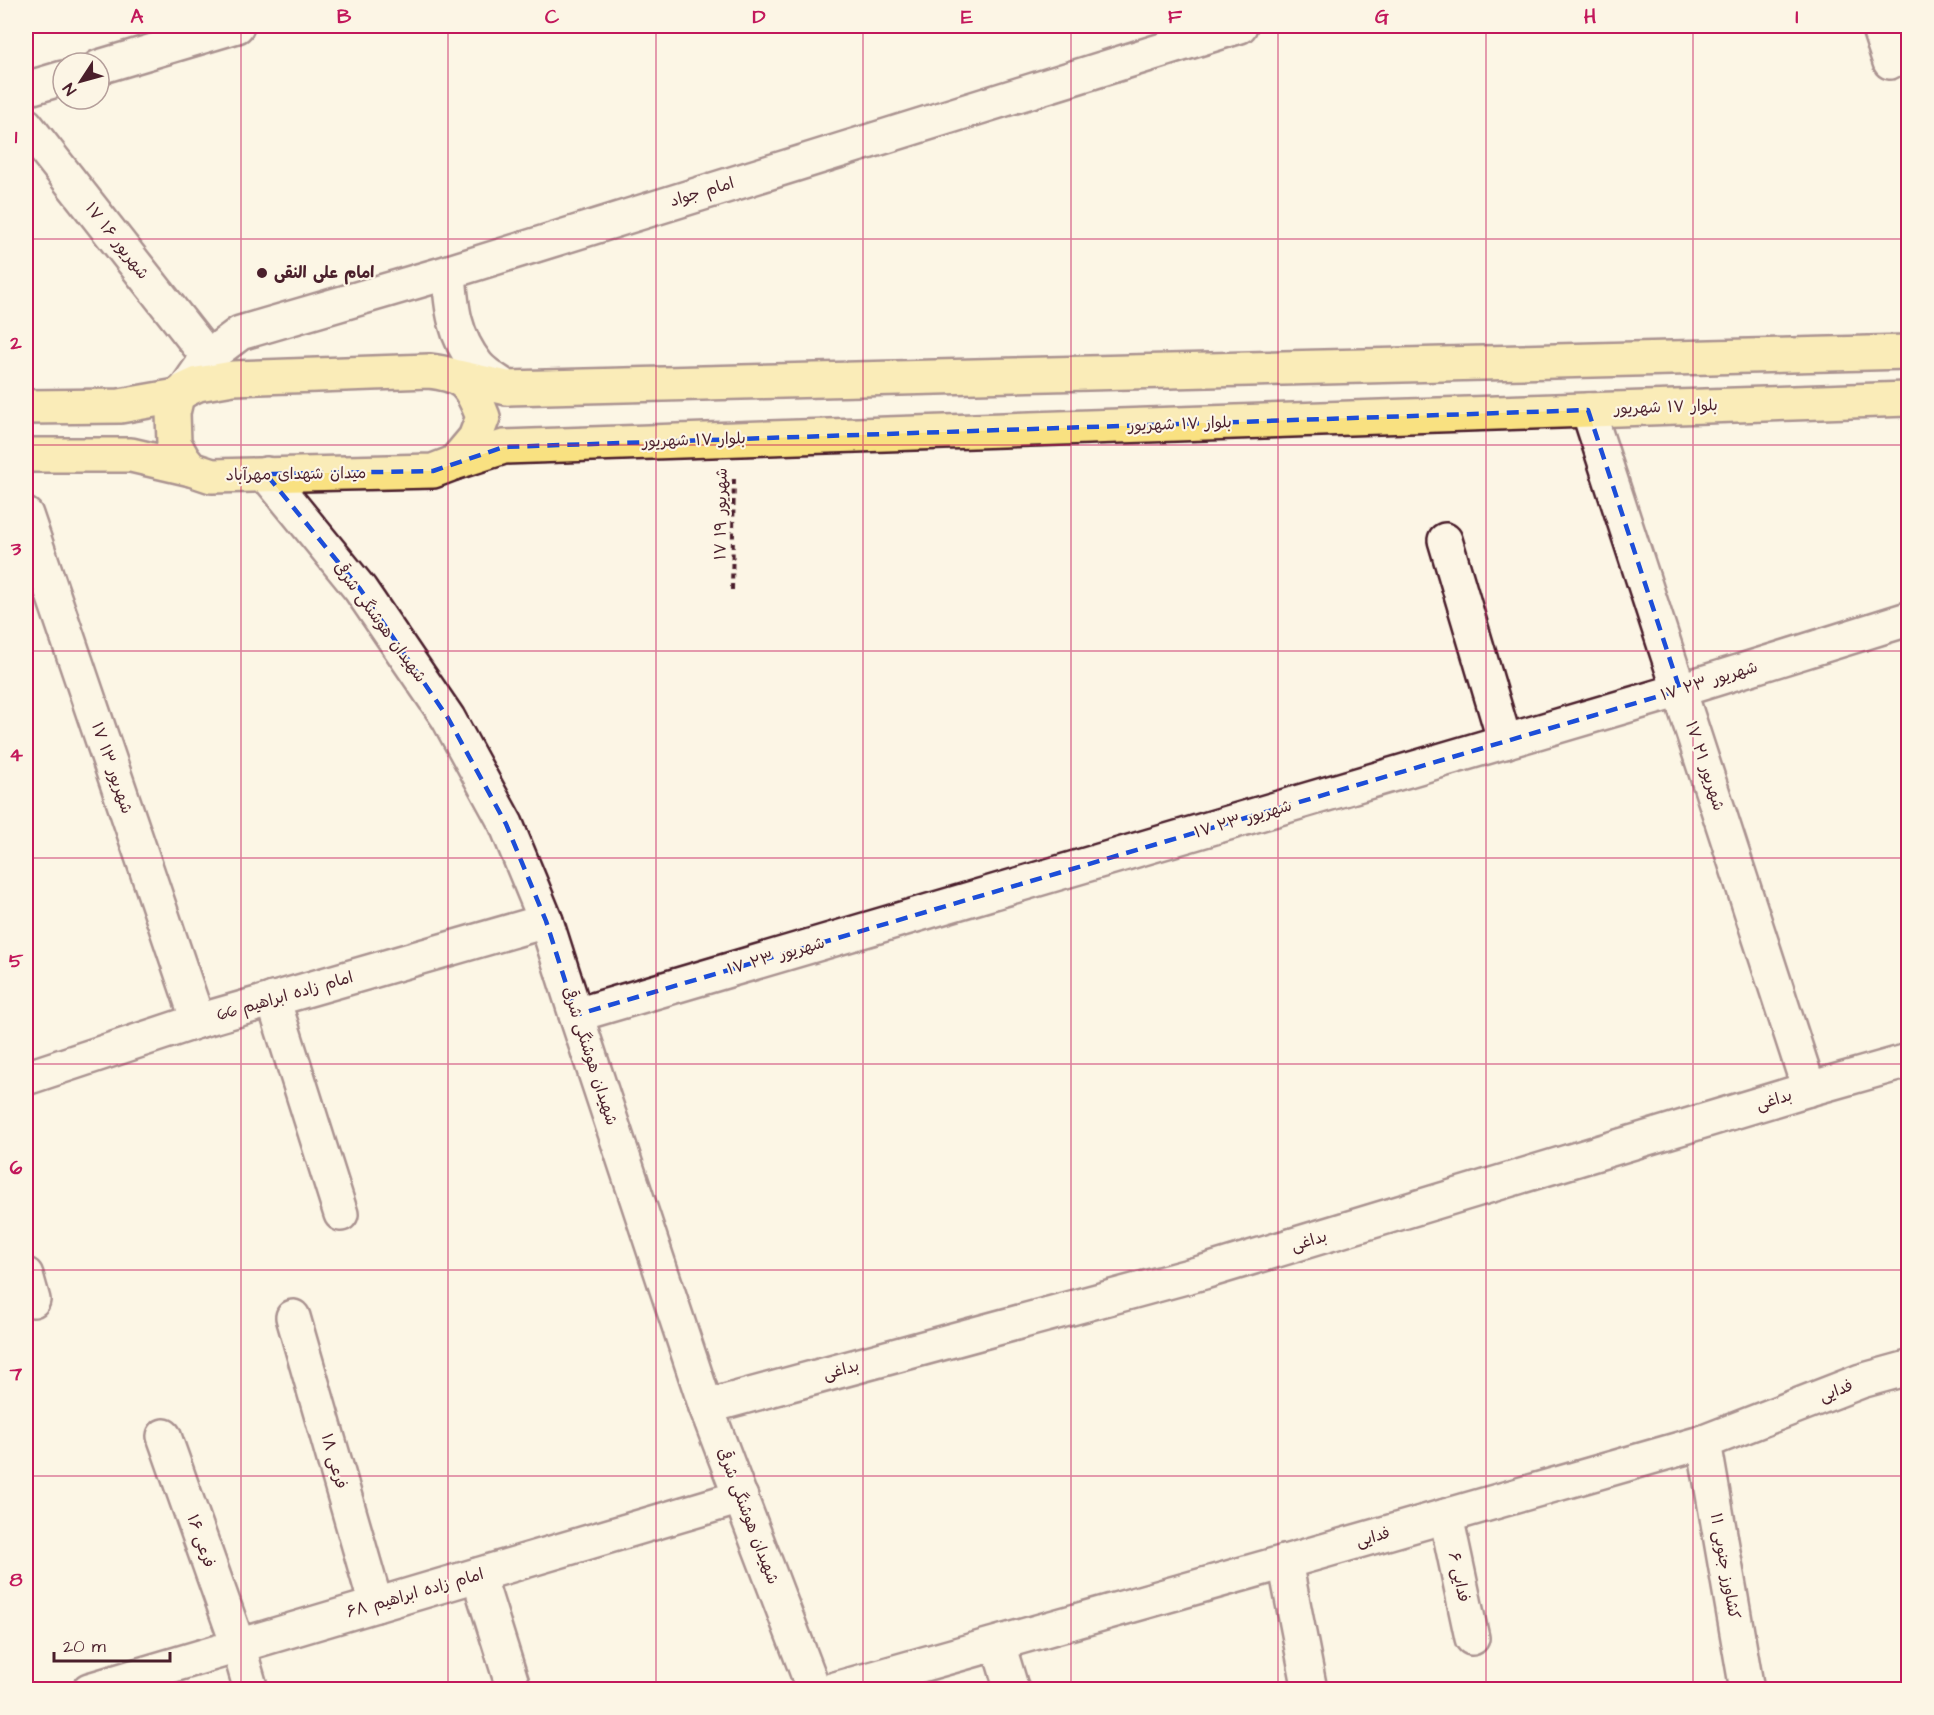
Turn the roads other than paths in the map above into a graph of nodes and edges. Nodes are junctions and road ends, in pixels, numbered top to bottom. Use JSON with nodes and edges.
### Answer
{"nodes":[{"id":1,"x":237,"y":26,"type":"edge"},
{"id":2,"x":1240,"y":26,"type":"edge"},
{"id":3,"x":1878,"y":26,"type":"edge"},
{"id":4,"x":1890,"y":62,"type":"dead end"},
{"id":5,"x":111,"y":63,"type":"edge"},
{"id":6,"x":51,"y":82,"type":"edge"},
{"id":7,"x":26,"y":89,"type":"edge"},
{"id":8,"x":26,"y":125,"type":"edge"},
{"id":9,"x":450,"y":272,"type":"junction"},
{"id":10,"x":1908,"y":352,"type":"edge"},
{"id":11,"x":208,"y":357,"type":"junction"},
{"id":12,"x":458,"y":377,"type":"junction"},
{"id":13,"x":507,"y":388,"type":"junction"},
{"id":14,"x":181,"y":393,"type":"junction"},
{"id":15,"x":1908,"y":399,"type":"edge"},
{"id":16,"x":26,"y":407,"type":"edge"},
{"id":17,"x":1588,"y":410,"type":"junction"},
{"id":18,"x":26,"y":455,"type":"edge"},
{"id":19,"x":454,"y":463,"type":"junction"},
{"id":20,"x":191,"y":469,"type":"junction"},
{"id":21,"x":266,"y":474,"type":"junction"},
{"id":22,"x":26,"y":515,"type":"edge"},
{"id":23,"x":1445,"y":540,"type":"dead end"},
{"id":24,"x":1908,"y":619,"type":"edge"},
{"id":25,"x":1680,"y":690,"type":"junction"},
{"id":26,"x":1505,"y":742,"type":"junction"},
{"id":27,"x":546,"y":921,"type":"junction"},
{"id":28,"x":273,"y":999,"type":"junction"},
{"id":29,"x":576,"y":1015,"type":"junction"},
{"id":30,"x":198,"y":1021,"type":"junction"},
{"id":31,"x":1908,"y":1061,"type":"edge"},
{"id":32,"x":26,"y":1078,"type":"edge"},
{"id":33,"x":1809,"y":1089,"type":"junction"},
{"id":34,"x":341,"y":1214,"type":"dead end"},
{"id":35,"x":293,"y":1317,"type":"dead end"},
{"id":36,"x":1908,"y":1368,"type":"edge"},
{"id":37,"x":706,"y":1407,"type":"junction"},
{"id":38,"x":164,"y":1436,"type":"dead end"},
{"id":39,"x":1704,"y":1442,"type":"junction"},
{"id":40,"x":741,"y":1497,"type":"junction"},
{"id":41,"x":1446,"y":1516,"type":"junction"},
{"id":42,"x":1286,"y":1562,"type":"junction"},
{"id":43,"x":478,"y":1575,"type":"junction"},
{"id":44,"x":376,"y":1605,"type":"junction"},
{"id":45,"x":1472,"y":1638,"type":"dead end"},
{"id":46,"x":998,"y":1644,"type":"junction"},
{"id":47,"x":238,"y":1645,"type":"junction"},
{"id":48,"x":89,"y":1689,"type":"edge"},
{"id":49,"x":251,"y":1689,"type":"edge"},
{"id":50,"x":514,"y":1689,"type":"edge"},
{"id":51,"x":814,"y":1689,"type":"edge"},
{"id":52,"x":832,"y":1689,"type":"edge"},
{"id":53,"x":1012,"y":1689,"type":"edge"},
{"id":54,"x":1310,"y":1689,"type":"edge"},
{"id":55,"x":1747,"y":1689,"type":"edge"}],
"edges":[{"from":1,"to":5,"type":"street"},
{"from":2,"to":9,"type":"street","name":"امام جواد"},
{"from":3,"to":4,"type":"street"},
{"from":6,"to":7,"type":"street"},
{"from":8,"to":11,"type":"street","name":"۱۷ شهریور ۱۶"},
{"from":9,"to":11,"type":"street","name":"امام جواد"},
{"from":9,"to":13,"type":"street"},
{"from":10,"to":13,"type":"main road"},
{"from":11,"to":14,"type":"street","name":"امام جواد"},
{"from":12,"to":13,"type":"main road"},
{"from":12,"to":14,"type":"main road"},
{"from":12,"to":19,"type":"main road"},
{"from":14,"to":16,"type":"main road"},
{"from":14,"to":20,"type":"main road"},
{"from":15,"to":17,"type":"main road","name":"بلوار ۱۷ شهریور"},
{"from":17,"to":19,"type":"main road","name":"بلوار ۱۷ شهریور"},
{"from":17,"to":25,"type":"street","name":"۱۷ شهریور ۲۱"},
{"from":18,"to":20,"type":"main road"},
{"from":19,"to":21,"type":"main road","name":"میدان شهدای مهرآباد"},
{"from":20,"to":21,"type":"main road","name":"میدان شهدای مهرآباد"},
{"from":21,"to":27,"type":"street","name":"شهیدان هوشنگی شرقی"},
{"from":22,"to":30,"type":"street","name":"۱۷ شهریور ۱۳"},
{"from":23,"to":26,"type":"street"},
{"from":24,"to":25,"type":"street","name":"۱۷ شهریور ۲۳"},
{"from":25,"to":26,"type":"street","name":"۱۷ شهریور ۲۳"},
{"from":25,"to":33,"type":"street","name":"۱۷ شهریور ۲۱"},
{"from":26,"to":29,"type":"street","name":"۱۷ شهریور ۲۳"},
{"from":27,"to":28,"type":"street","name":"امام زاده ابراهیم 66"},
{"from":27,"to":29,"type":"street","name":"شهیدان هوشنگی شرقی"},
{"from":28,"to":30,"type":"street","name":"امام زاده ابراهیم 66"},
{"from":28,"to":34,"type":"street"},
{"from":29,"to":37,"type":"street","name":"شهیدان هوشنگی شرقی"},
{"from":30,"to":32,"type":"street","name":"امام زاده ابراهیم 66"},
{"from":31,"to":33,"type":"street","name":"بداغی"},
{"from":33,"to":37,"type":"street","name":"بداغی"},
{"from":35,"to":44,"type":"street","name":"فرعی ۱۸"},
{"from":36,"to":39,"type":"street","name":"فدایی"},
{"from":37,"to":40,"type":"street","name":"شهیدان هوشنگی شرقی"},
{"from":38,"to":47,"type":"street","name":"فرعی ۱۶"},
{"from":39,"to":41,"type":"street","name":"فدایی"},
{"from":39,"to":55,"type":"street","name":"کشاورز جنوبی ۱۱"},
{"from":40,"to":43,"type":"street","name":"امام زاده ابراهیم ۶۸"},
{"from":40,"to":51,"type":"street","name":"شهیدان هوشنگی شرقی"},
{"from":41,"to":42,"type":"street","name":"فدایی"},
{"from":41,"to":45,"type":"street","name":"فدایی ۶"},
{"from":42,"to":46,"type":"street","name":"فدایی"},
{"from":42,"to":54,"type":"street"},
{"from":43,"to":44,"type":"street","name":"امام زاده ابراهیم ۶۸"},
{"from":43,"to":50,"type":"street"},
{"from":44,"to":47,"type":"street","name":"امام زاده ابراهیم ۶۸"},
{"from":46,"to":52,"type":"street","name":"فدایی"},
{"from":46,"to":53,"type":"street"},
{"from":47,"to":48,"type":"street","name":"امام زاده ابراهیم ۶۸"},
{"from":47,"to":49,"type":"street","name":"فرعی ۱۶"}]}
